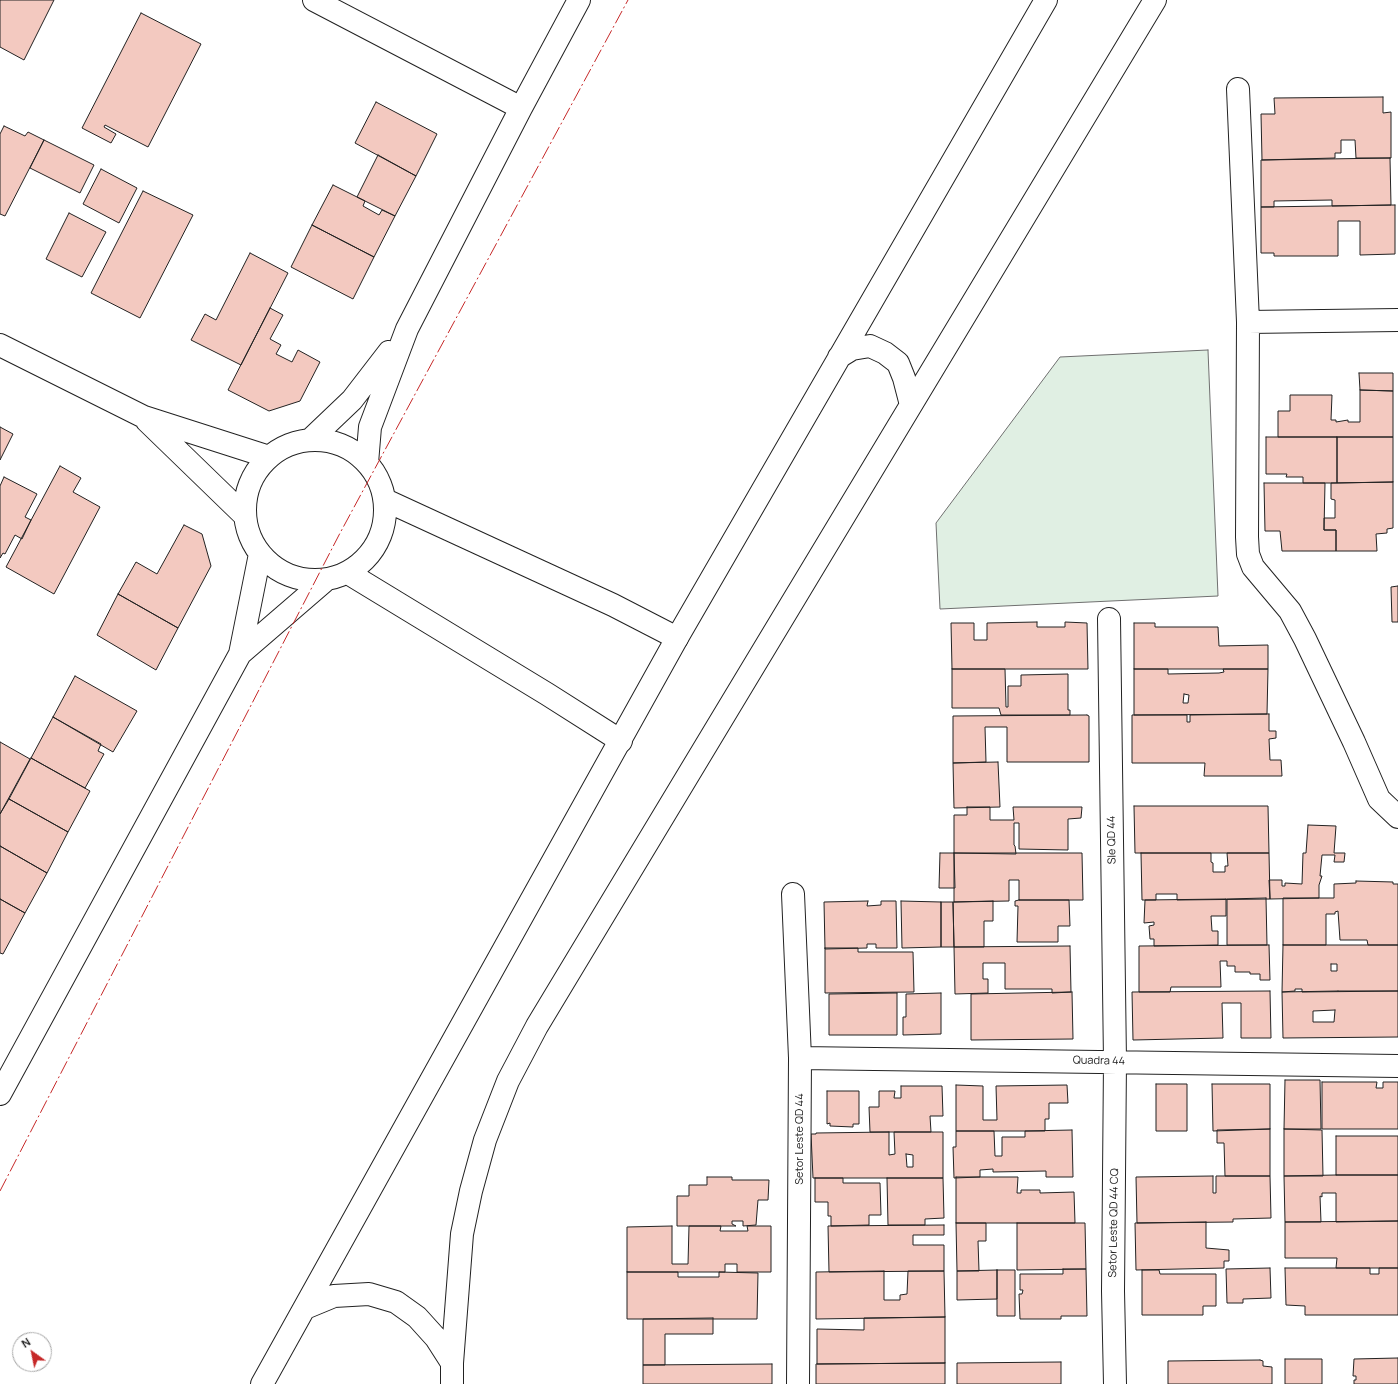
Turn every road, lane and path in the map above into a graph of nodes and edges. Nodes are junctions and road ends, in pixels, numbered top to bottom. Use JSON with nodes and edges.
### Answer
{"nodes":[{"id":1,"x":314,"y":0,"type":"edge"},
{"id":2,"x":579,"y":0,"type":"edge"},
{"id":3,"x":1046,"y":0,"type":"edge"},
{"id":4,"x":1155,"y":0,"type":"edge"},
{"id":5,"x":1238,"y":89,"type":"dead end"},
{"id":6,"x":521,"y":108,"type":"junction"},
{"id":7,"x":1398,"y":320,"type":"edge"},
{"id":8,"x":1248,"y":322,"type":"junction"},
{"id":9,"x":407,"y":329,"type":"junction"},
{"id":10,"x":0,"y":345,"type":"edge"},
{"id":11,"x":839,"y":357,"type":"junction"},
{"id":12,"x":911,"y":404,"type":"junction"},
{"id":13,"x":144,"y":417,"type":"junction"},
{"id":14,"x":310,"y":440,"type":"junction"},
{"id":15,"x":269,"y":458,"type":"junction"},
{"id":16,"x":367,"y":463,"type":"junction"},
{"id":17,"x":385,"y":500,"type":"junction"},
{"id":18,"x":244,"y":515,"type":"junction"},
{"id":19,"x":260,"y":554,"type":"junction"},
{"id":20,"x":348,"y":573,"type":"junction"},
{"id":21,"x":327,"y":579,"type":"junction"},
{"id":22,"x":1109,"y":619,"type":"dead end"},
{"id":23,"x":678,"y":638,"type":"junction"},
{"id":24,"x":240,"y":654,"type":"junction"},
{"id":25,"x":621,"y":741,"type":"junction"},
{"id":26,"x":1398,"y":817,"type":"edge"},
{"id":27,"x":793,"y":894,"type":"dead end"},
{"id":28,"x":800,"y":1058,"type":"junction"},
{"id":29,"x":1115,"y":1061,"type":"junction"},
{"id":30,"x":1398,"y":1066,"type":"edge"},
{"id":31,"x":0,"y":1094,"type":"edge"},
{"id":32,"x":305,"y":1308,"type":"junction"},
{"id":33,"x":452,"y":1363,"type":"junction"},
{"id":34,"x":262,"y":1384,"type":"edge"},
{"id":35,"x":452,"y":1384,"type":"edge"},
{"id":36,"x":798,"y":1384,"type":"edge"},
{"id":37,"x":1115,"y":1384,"type":"edge"}],
"edges":[{"from":1,"to":6,"type":"street"},
{"from":2,"to":6,"type":"street"},
{"from":3,"to":11,"type":"street"},
{"from":4,"to":12,"type":"street"},
{"from":5,"to":8,"type":"street"},
{"from":6,"to":9,"type":"street"},
{"from":7,"to":8,"type":"street"},
{"from":8,"to":26,"type":"street"},
{"from":9,"to":14,"type":"street"},
{"from":9,"to":16,"type":"street"},
{"from":10,"to":13,"type":"street"},
{"from":11,"to":12,"type":"street"},
{"from":11,"to":23,"type":"street"},
{"from":12,"to":33,"type":"street"},
{"from":13,"to":15,"type":"street"},
{"from":13,"to":18,"type":"street"},
{"from":14,"to":15,"type":"street"},
{"from":14,"to":16,"type":"street"},
{"from":15,"to":18,"type":"street"},
{"from":16,"to":17,"type":"street"},
{"from":17,"to":20,"type":"street"},
{"from":17,"to":23,"type":"street"},
{"from":18,"to":19,"type":"street"},
{"from":19,"to":21,"type":"street"},
{"from":19,"to":24,"type":"street"},
{"from":20,"to":21,"type":"street"},
{"from":20,"to":25,"type":"street"},
{"from":21,"to":24,"type":"street"},
{"from":22,"to":29,"type":"street","name":"Sle QD 44"},
{"from":23,"to":25,"type":"street"},
{"from":24,"to":31,"type":"street"},
{"from":25,"to":32,"type":"street"},
{"from":27,"to":28,"type":"street","name":"Setor Leste QD 44"},
{"from":28,"to":29,"type":"street","name":"Quadra 44"},
{"from":28,"to":36,"type":"street","name":"Setor Leste QD 44"},
{"from":29,"to":30,"type":"street","name":"Quadra 44"},
{"from":29,"to":37,"type":"street","name":"Setor Leste QD 44 CQ"},
{"from":32,"to":33,"type":"street"},
{"from":32,"to":34,"type":"street"},
{"from":33,"to":35,"type":"street"}]}
